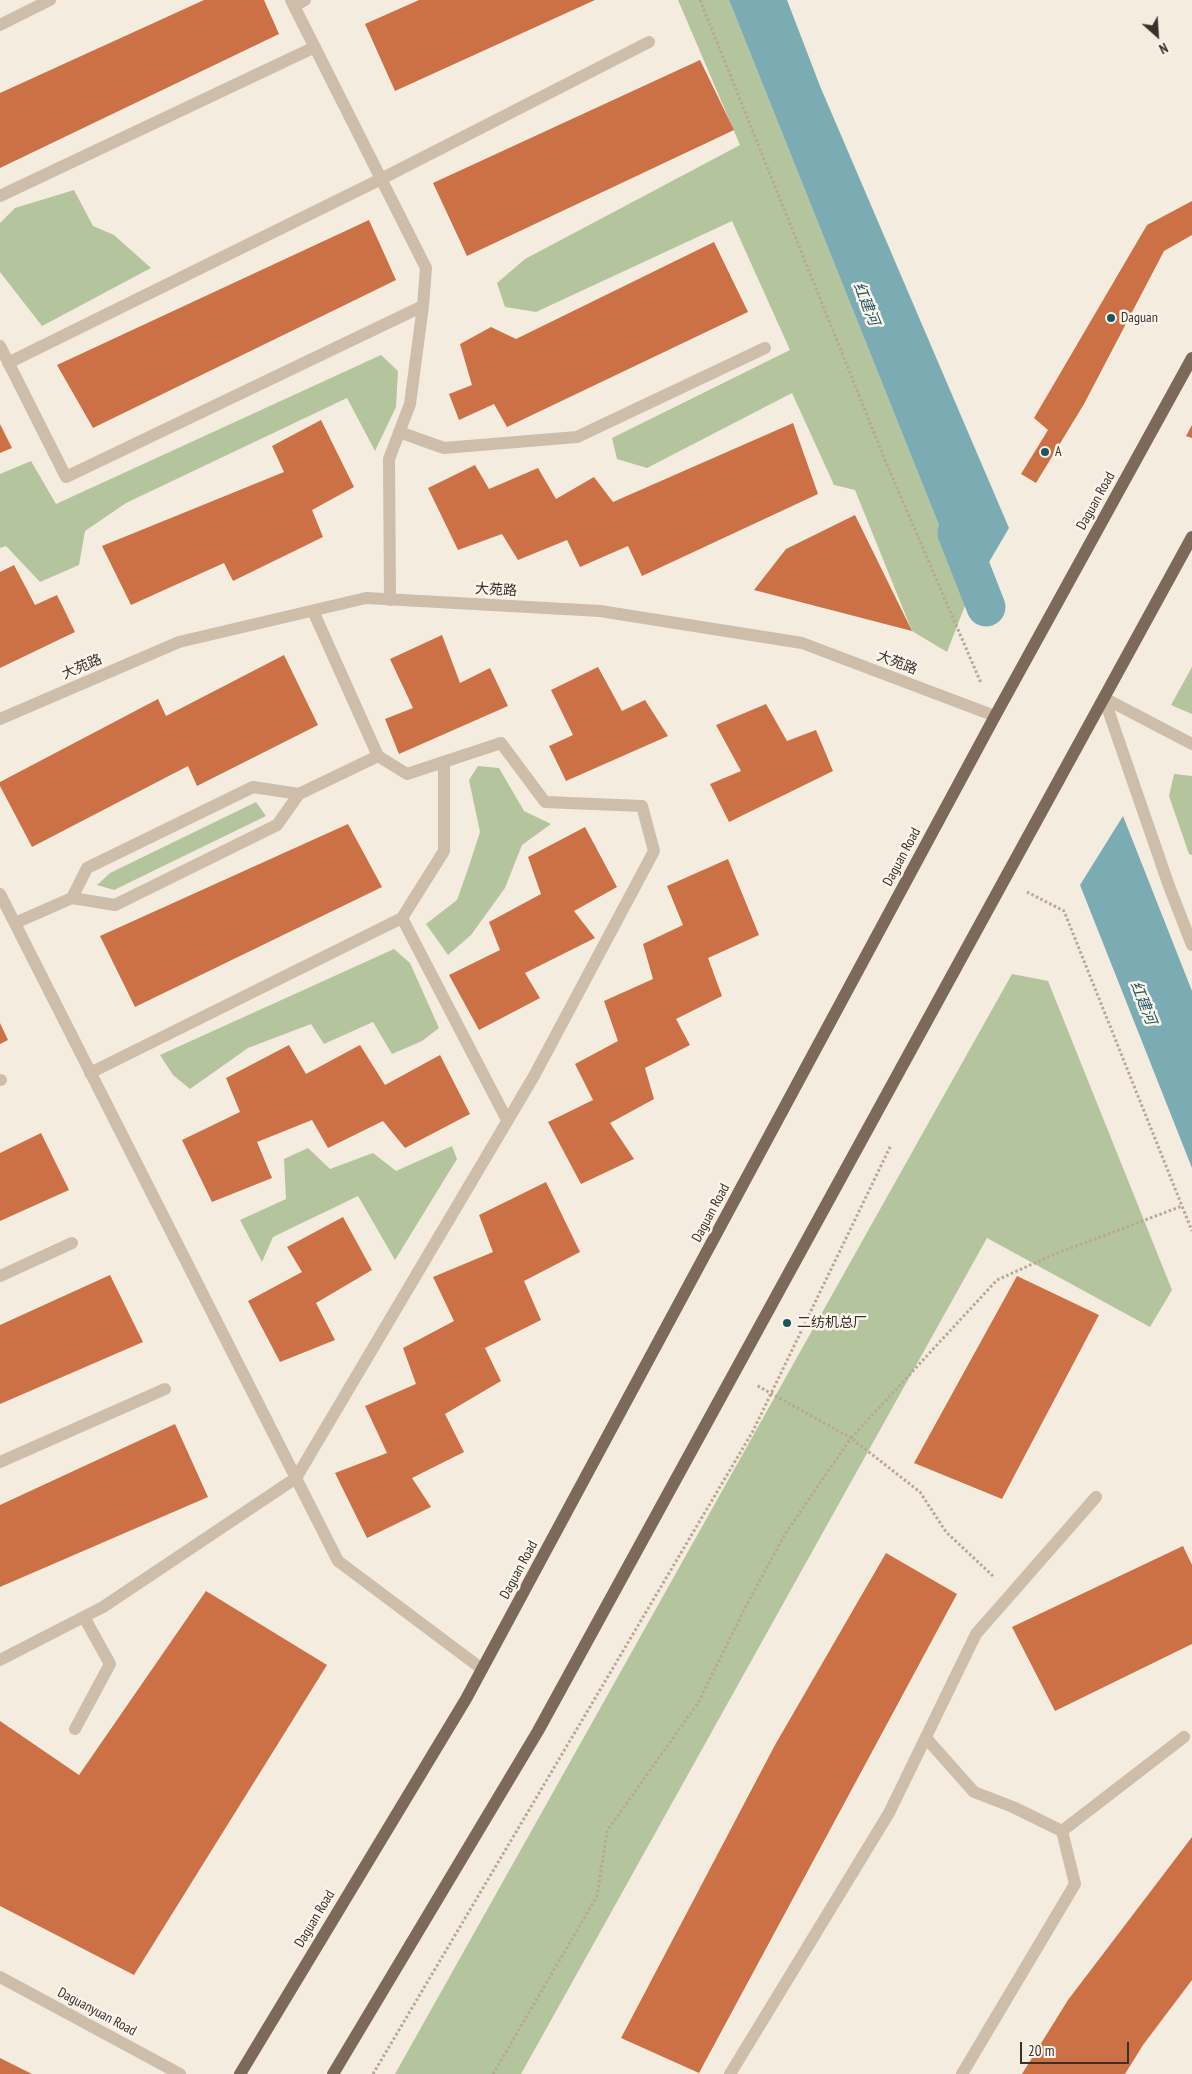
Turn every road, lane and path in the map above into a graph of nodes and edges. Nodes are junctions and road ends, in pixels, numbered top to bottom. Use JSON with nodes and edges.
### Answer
{"nodes":[{"id":1,"x":50,"y":0,"type":"edge"},
{"id":2,"x":700,"y":0,"type":"edge"},
{"id":3,"x":297,"y":2,"type":"edge"},
{"id":4,"x":0,"y":24,"type":"edge"},
{"id":5,"x":649,"y":42,"type":"dead end"},
{"id":6,"x":315,"y":47,"type":"junction"},
{"id":7,"x":380,"y":179,"type":"junction"},
{"id":8,"x":0,"y":196,"type":"edge"},
{"id":9,"x":423,"y":306,"type":"junction"},
{"id":10,"x":0,"y":346,"type":"edge"},
{"id":11,"x":765,"y":348,"type":"dead end"},
{"id":12,"x":1192,"y":358,"type":"edge"},
{"id":13,"x":8,"y":363,"type":"junction"},
{"id":14,"x":399,"y":432,"type":"junction"},
{"id":15,"x":1192,"y":538,"type":"edge"},
{"id":16,"x":390,"y":600,"type":"junction"},
{"id":17,"x":313,"y":611,"type":"junction"},
{"id":18,"x":1104,"y":698,"type":"junction"},
{"id":19,"x":995,"y":716,"type":"junction"},
{"id":20,"x":0,"y":719,"type":"edge"},
{"id":21,"x":1192,"y":744,"type":"edge"},
{"id":22,"x":378,"y":756,"type":"junction"},
{"id":23,"x":444,"y":762,"type":"junction"},
{"id":24,"x":299,"y":794,"type":"junction"},
{"id":25,"x":1004,"y":880,"type":"junction"},
{"id":26,"x":0,"y":894,"type":"edge"},
{"id":27,"x":72,"y":898,"type":"junction"},
{"id":28,"x":402,"y":918,"type":"junction"},
{"id":29,"x":15,"y":923,"type":"junction"},
{"id":30,"x":1192,"y":945,"type":"edge"},
{"id":31,"x":90,"y":1073,"type":"junction"},
{"id":32,"x":507,"y":1120,"type":"junction"},
{"id":33,"x":895,"y":1138,"type":"dead end"},
{"id":34,"x":1182,"y":1206,"type":"junction"},
{"id":35,"x":1192,"y":1231,"type":"edge"},
{"id":36,"x":72,"y":1243,"type":"dead end"},
{"id":37,"x":0,"y":1276,"type":"edge"},
{"id":38,"x":734,"y":1373,"type":"junction"},
{"id":39,"x":165,"y":1389,"type":"dead end"},
{"id":40,"x":771,"y":1393,"type":"junction"},
{"id":41,"x":850,"y":1438,"type":"junction"},
{"id":42,"x":0,"y":1462,"type":"edge"},
{"id":43,"x":296,"y":1478,"type":"junction"},
{"id":44,"x":1096,"y":1497,"type":"dead end"},
{"id":45,"x":1012,"y":1594,"type":"junction"},
{"id":46,"x":84,"y":1616,"type":"junction"},
{"id":47,"x":0,"y":1660,"type":"edge"},
{"id":48,"x":482,"y":1669,"type":"junction"},
{"id":49,"x":74,"y":1729,"type":"dead end"},
{"id":50,"x":1184,"y":1737,"type":"dead end"},
{"id":51,"x":926,"y":1738,"type":"junction"},
{"id":52,"x":1062,"y":1831,"type":"junction"},
{"id":53,"x":0,"y":1977,"type":"edge"},
{"id":54,"x":180,"y":2074,"type":"edge"},
{"id":55,"x":240,"y":2074,"type":"edge"},
{"id":56,"x":333,"y":2074,"type":"edge"},
{"id":57,"x":373,"y":2074,"type":"edge"},
{"id":58,"x":493,"y":2074,"type":"edge"},
{"id":59,"x":730,"y":2074,"type":"edge"},
{"id":60,"x":962,"y":2074,"type":"edge"}],
"edges":[{"from":1,"to":4,"type":"street"},
{"from":2,"to":19,"type":"path"},
{"from":3,"to":6,"type":"street"},
{"from":5,"to":7,"type":"street"},
{"from":6,"to":7,"type":"street"},
{"from":6,"to":8,"type":"street"},
{"from":7,"to":9,"type":"street"},
{"from":7,"to":13,"type":"street"},
{"from":9,"to":13,"type":"street"},
{"from":9,"to":14,"type":"street"},
{"from":10,"to":13,"type":"street"},
{"from":11,"to":14,"type":"street"},
{"from":12,"to":19,"type":"main road","name":"Daguan Road"},
{"from":14,"to":16,"type":"street"},
{"from":15,"to":18,"type":"main road"},
{"from":16,"to":17,"type":"street","name":"大苑路"},
{"from":16,"to":19,"type":"street","name":"大苑路"},
{"from":17,"to":20,"type":"street","name":"大苑路"},
{"from":17,"to":22,"type":"street"},
{"from":18,"to":21,"type":"street"},
{"from":18,"to":25,"type":"main road"},
{"from":18,"to":30,"type":"street"},
{"from":19,"to":48,"type":"main road","name":"Daguan Road"},
{"from":22,"to":23,"type":"street"},
{"from":22,"to":24,"type":"street"},
{"from":23,"to":28,"type":"street"},
{"from":23,"to":32,"type":"street"},
{"from":24,"to":27,"type":"street"},
{"from":24,"to":27,"type":"street"},
{"from":25,"to":34,"type":"path"},
{"from":25,"to":38,"type":"main road"},
{"from":26,"to":29,"type":"street"},
{"from":27,"to":29,"type":"street"},
{"from":28,"to":31,"type":"street"},
{"from":28,"to":32,"type":"street"},
{"from":29,"to":31,"type":"street"},
{"from":31,"to":43,"type":"street"},
{"from":32,"to":43,"type":"street"},
{"from":33,"to":40,"type":"path"},
{"from":34,"to":35,"type":"path"},
{"from":34,"to":41,"type":"path"},
{"from":36,"to":37,"type":"street"},
{"from":38,"to":40,"type":"path"},
{"from":38,"to":56,"type":"main road"},
{"from":39,"to":42,"type":"street"},
{"from":40,"to":41,"type":"path"},
{"from":40,"to":57,"type":"path"},
{"from":41,"to":45,"type":"path"},
{"from":41,"to":58,"type":"path"},
{"from":43,"to":46,"type":"street"},
{"from":43,"to":48,"type":"street"},
{"from":44,"to":45,"type":"street"},
{"from":45,"to":51,"type":"street"},
{"from":46,"to":47,"type":"street"},
{"from":46,"to":49,"type":"street"},
{"from":48,"to":55,"type":"main road","name":"Daguan Road"},
{"from":50,"to":52,"type":"street"},
{"from":51,"to":52,"type":"street"},
{"from":51,"to":59,"type":"street"},
{"from":52,"to":60,"type":"street"},
{"from":53,"to":54,"type":"street","name":"Daguanyuan Road"}]}
